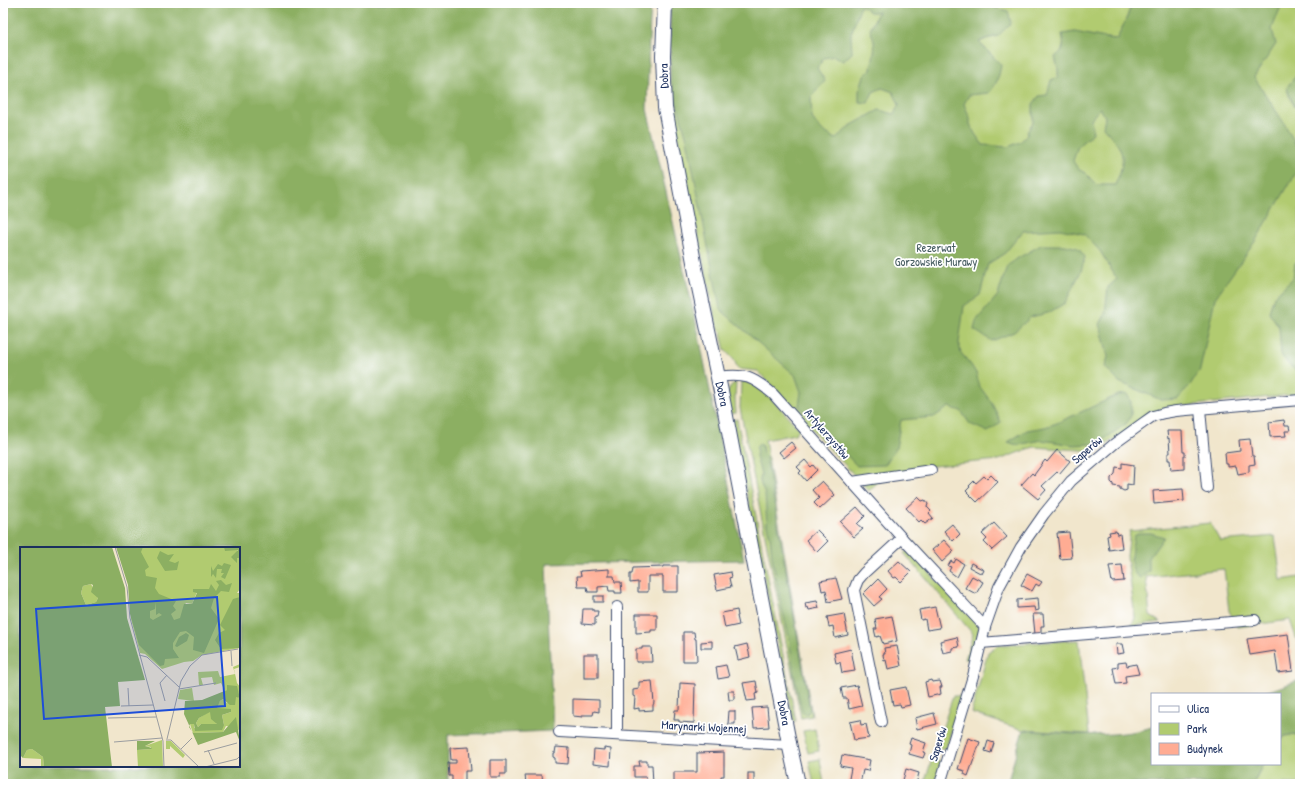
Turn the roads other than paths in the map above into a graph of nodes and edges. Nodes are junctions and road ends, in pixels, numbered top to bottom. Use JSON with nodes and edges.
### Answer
{"nodes":[{"id":1,"x":666,"y":3,"type":"edge"},
{"id":2,"x":718,"y":377,"type":"junction"},
{"id":3,"x":1300,"y":400,"type":"edge"},
{"id":4,"x":1200,"y":409,"type":"junction"},
{"id":5,"x":931,"y":470,"type":"dead end"},
{"id":6,"x":852,"y":482,"type":"junction"},
{"id":7,"x":1207,"y":488,"type":"dead end"},
{"id":8,"x":902,"y":538,"type":"junction"},
{"id":9,"x":617,"y":607,"type":"dead end"},
{"id":10,"x":1254,"y":620,"type":"dead end"},
{"id":11,"x":985,"y":627,"type":"junction"},
{"id":12,"x":981,"y":643,"type":"junction"},
{"id":13,"x":881,"y":722,"type":"dead end"},
{"id":14,"x":559,"y":732,"type":"dead end"},
{"id":15,"x":617,"y":735,"type":"junction"},
{"id":16,"x":790,"y":745,"type":"junction"},
{"id":17,"x":798,"y":784,"type":"edge"},
{"id":18,"x":940,"y":784,"type":"edge"}],
"edges":[{"from":1,"to":2,"type":"street","name":"Dobra"},
{"from":2,"to":6,"type":"street","name":"Artylerzystów"},
{"from":2,"to":16,"type":"street","name":"Dobra"},
{"from":3,"to":4,"type":"street","name":"Saperów"},
{"from":4,"to":7,"type":"street"},
{"from":4,"to":11,"type":"street","name":"Saperów"},
{"from":5,"to":6,"type":"street"},
{"from":6,"to":8,"type":"street","name":"Artylerzystów"},
{"from":8,"to":11,"type":"street","name":"Artylerzystów"},
{"from":8,"to":13,"type":"street"},
{"from":9,"to":15,"type":"street"},
{"from":10,"to":12,"type":"street"},
{"from":11,"to":12,"type":"street","name":"Saperów"},
{"from":12,"to":18,"type":"street","name":"Saperów"},
{"from":14,"to":15,"type":"street","name":"Marynarki Wojennej"},
{"from":15,"to":16,"type":"street","name":"Marynarki Wojennej"},
{"from":16,"to":17,"type":"street","name":"Dobra"}]}
